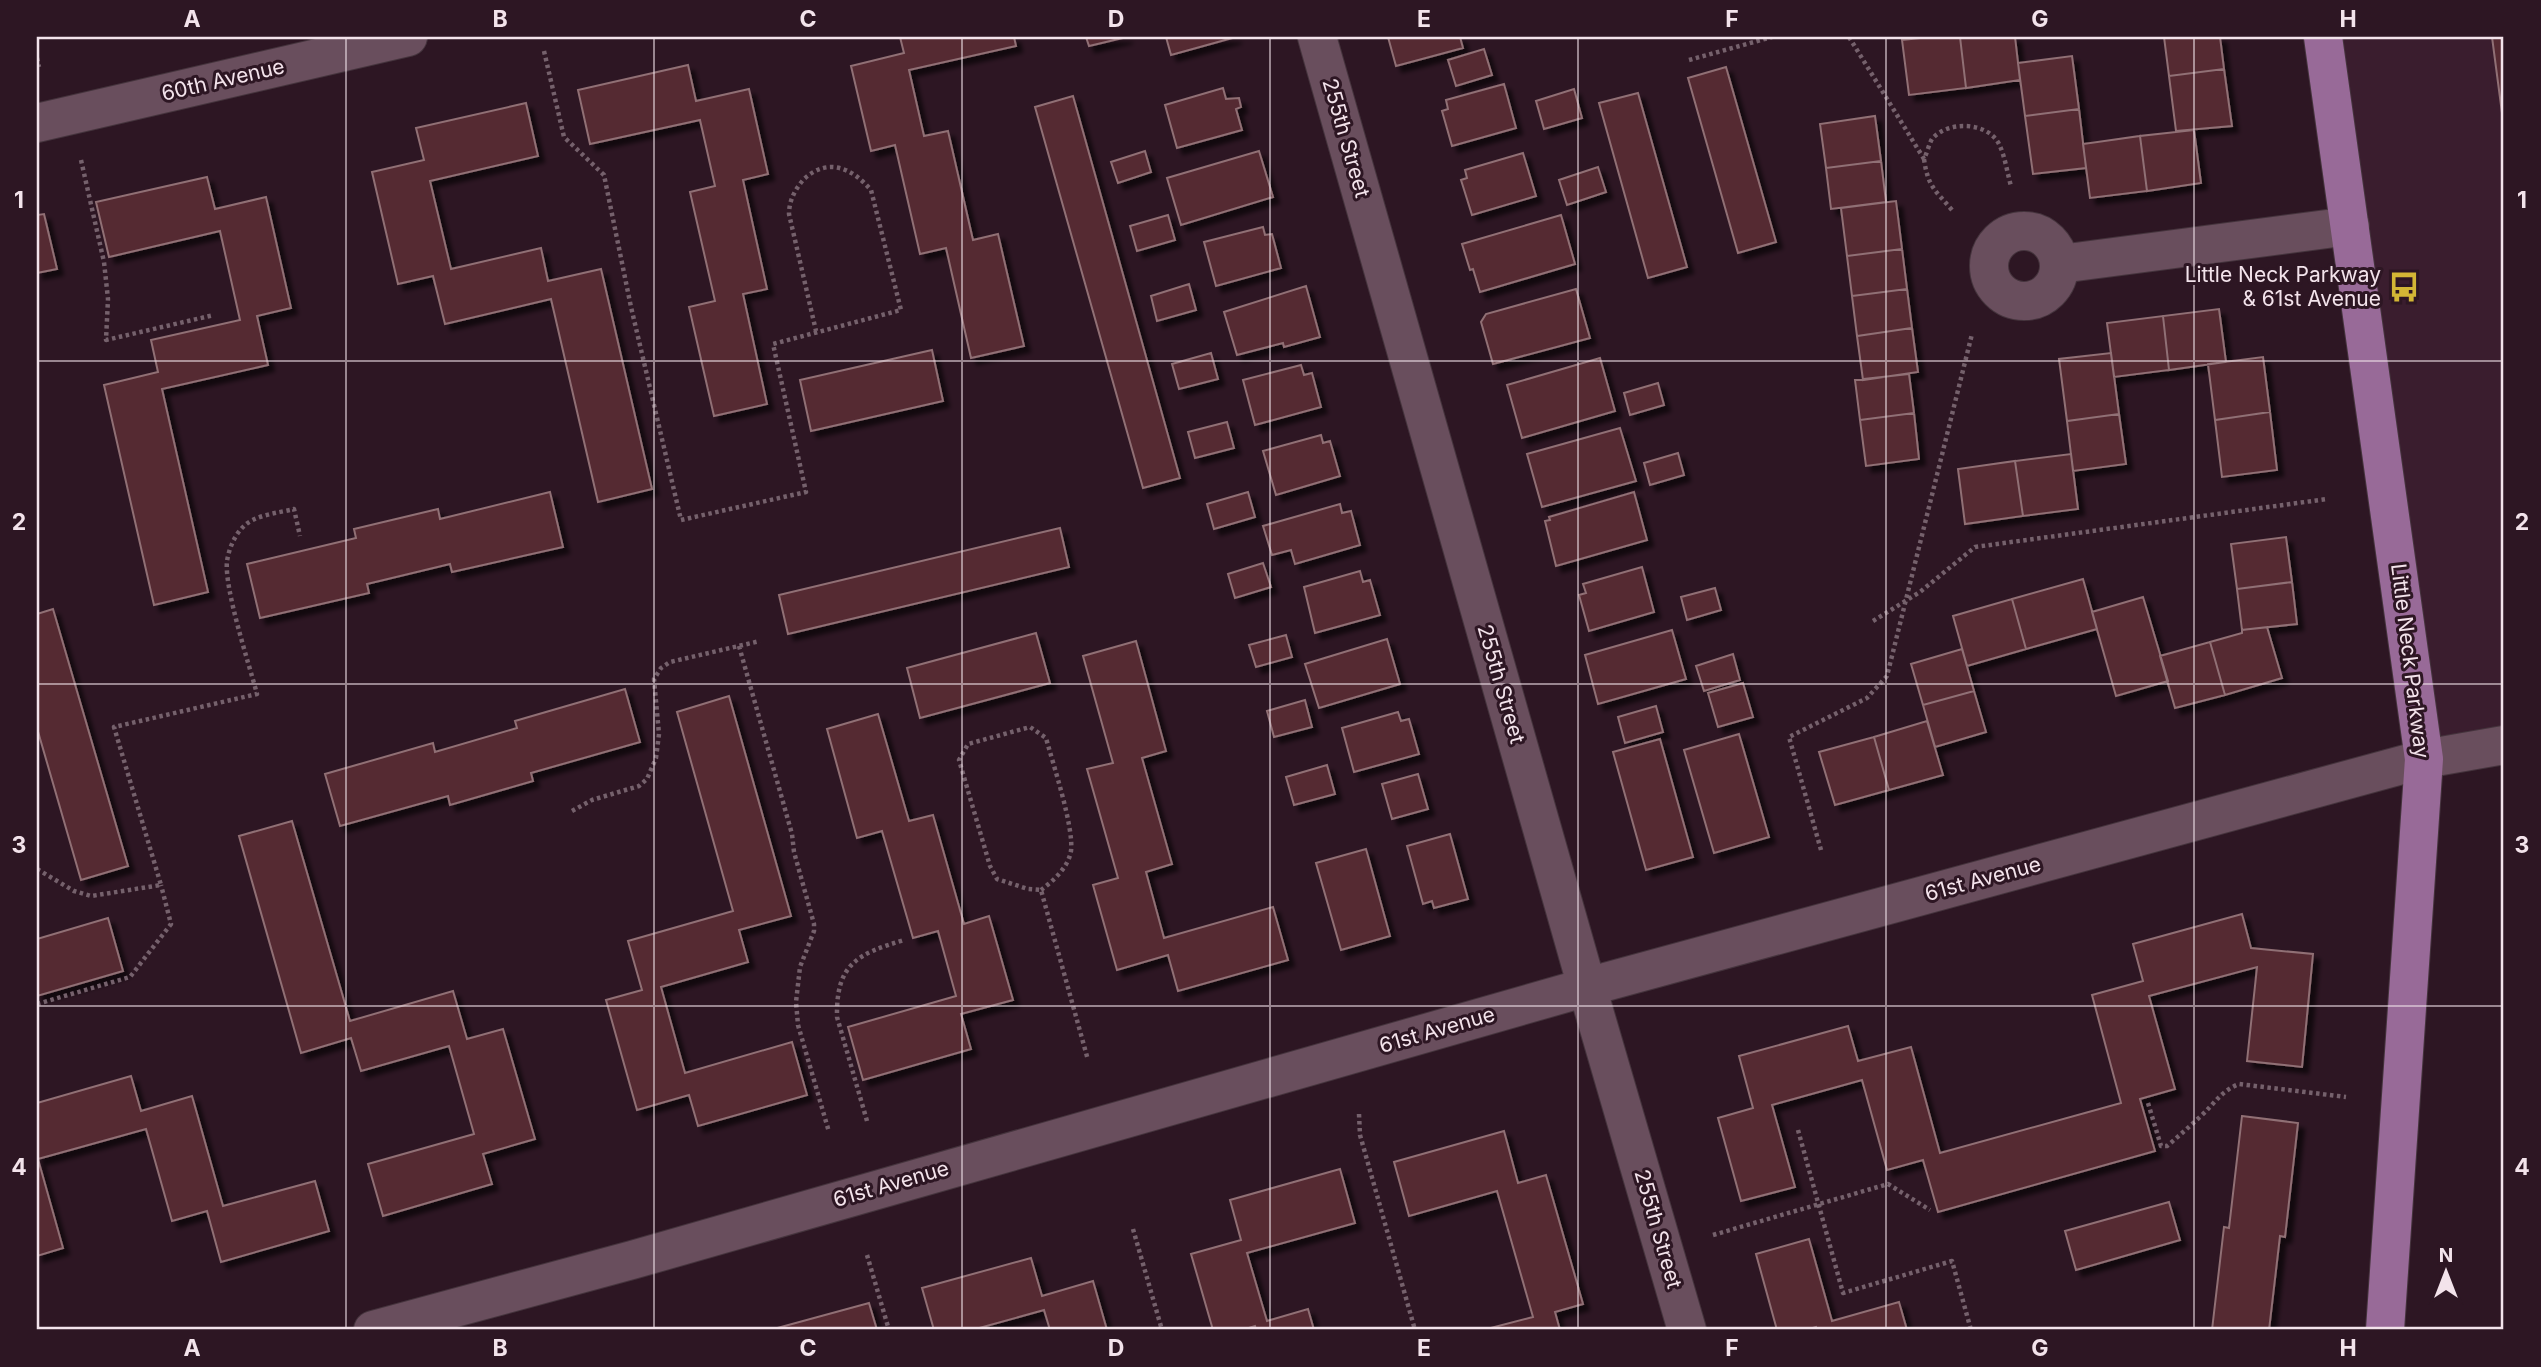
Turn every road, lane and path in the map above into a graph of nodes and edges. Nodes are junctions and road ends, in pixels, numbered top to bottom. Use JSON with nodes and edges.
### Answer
{"nodes":[{"id":1,"x":408,"y":37,"type":"edge"},
{"id":2,"x":1317,"y":37,"type":"edge"},
{"id":3,"x":1772,"y":37,"type":"edge"},
{"id":4,"x":1849,"y":37,"type":"edge"},
{"id":5,"x":2323,"y":37,"type":"edge"},
{"id":6,"x":544,"y":51,"type":"dead end"},
{"id":7,"x":37,"y":58,"type":"edge"},
{"id":8,"x":1689,"y":60,"type":"dead end"},
{"id":9,"x":39,"y":66,"type":"dead end"},
{"id":10,"x":37,"y":123,"type":"edge"},
{"id":11,"x":1924,"y":159,"type":"junction"},
{"id":12,"x":81,"y":160,"type":"dead end"},
{"id":13,"x":2011,"y":186,"type":"dead end"},
{"id":14,"x":1952,"y":210,"type":"dead end"},
{"id":15,"x":2350,"y":226,"type":"junction"},
{"id":16,"x":2060,"y":264,"type":"dead end"},
{"id":17,"x":214,"y":315,"type":"dead end"},
{"id":18,"x":816,"y":331,"type":"junction"},
{"id":19,"x":1972,"y":334,"type":"dead end"},
{"id":20,"x":2327,"y":499,"type":"dead end"},
{"id":21,"x":300,"y":536,"type":"dead end"},
{"id":22,"x":1907,"y":599,"type":"junction"},
{"id":23,"x":1873,"y":621,"type":"dead end"},
{"id":24,"x":760,"y":641,"type":"dead end"},
{"id":25,"x":739,"y":646,"type":"junction"},
{"id":26,"x":2504,"y":745,"type":"edge"},
{"id":27,"x":2424,"y":760,"type":"junction"},
{"id":28,"x":572,"y":811,"type":"dead end"},
{"id":29,"x":1821,"y":850,"type":"dead end"},
{"id":30,"x":37,"y":869,"type":"edge"},
{"id":31,"x":160,"y":885,"type":"junction"},
{"id":32,"x":1041,"y":890,"type":"junction"},
{"id":33,"x":904,"y":940,"type":"dead end"},
{"id":34,"x":1587,"y":987,"type":"junction"},
{"id":35,"x":37,"y":1004,"type":"edge"},
{"id":36,"x":1088,"y":1060,"type":"dead end"},
{"id":37,"x":2346,"y":1097,"type":"dead end"},
{"id":38,"x":2148,"y":1103,"type":"dead end"},
{"id":39,"x":1359,"y":1114,"type":"dead end"},
{"id":40,"x":867,"y":1121,"type":"dead end"},
{"id":41,"x":1798,"y":1130,"type":"dead end"},
{"id":42,"x":829,"y":1132,"type":"dead end"},
{"id":43,"x":1819,"y":1205,"type":"junction"},
{"id":44,"x":1930,"y":1210,"type":"dead end"},
{"id":45,"x":1133,"y":1229,"type":"dead end"},
{"id":46,"x":1713,"y":1235,"type":"dead end"},
{"id":47,"x":867,"y":1255,"type":"dead end"},
{"id":48,"x":373,"y":1330,"type":"edge"},
{"id":49,"x":889,"y":1330,"type":"edge"},
{"id":50,"x":1162,"y":1330,"type":"edge"},
{"id":51,"x":1415,"y":1330,"type":"edge"},
{"id":52,"x":1687,"y":1330,"type":"edge"},
{"id":53,"x":1971,"y":1330,"type":"edge"},
{"id":54,"x":2385,"y":1330,"type":"edge"}],
"edges":[{"from":1,"to":10,"type":"street","name":"60th Avenue"},
{"from":2,"to":34,"type":"street","name":"255th Street"},
{"from":3,"to":8,"type":"path"},
{"from":4,"to":11,"type":"path"},
{"from":5,"to":15,"type":"main road","name":"Little Neck Parkway"},
{"from":6,"to":18,"type":"path"},
{"from":7,"to":9,"type":"path"},
{"from":11,"to":13,"type":"path"},
{"from":11,"to":14,"type":"path"},
{"from":12,"to":17,"type":"path"},
{"from":15,"to":16,"type":"street"},
{"from":15,"to":27,"type":"main road","name":"Little Neck Parkway"},
{"from":18,"to":18,"type":"path"},
{"from":19,"to":22,"type":"path"},
{"from":20,"to":22,"type":"path"},
{"from":21,"to":31,"type":"path"},
{"from":22,"to":23,"type":"path"},
{"from":22,"to":29,"type":"path"},
{"from":24,"to":25,"type":"path"},
{"from":25,"to":28,"type":"path"},
{"from":25,"to":42,"type":"path"},
{"from":26,"to":27,"type":"street","name":"61st Avenue"},
{"from":27,"to":34,"type":"street","name":"61st Avenue"},
{"from":27,"to":54,"type":"main road","name":"Little Neck Parkway"},
{"from":30,"to":31,"type":"path"},
{"from":31,"to":35,"type":"path"},
{"from":32,"to":32,"type":"path"},
{"from":32,"to":36,"type":"path"},
{"from":33,"to":40,"type":"path"},
{"from":34,"to":48,"type":"street","name":"61st Avenue"},
{"from":34,"to":52,"type":"street","name":"255th Street"},
{"from":37,"to":38,"type":"path"},
{"from":39,"to":51,"type":"path"},
{"from":41,"to":43,"type":"path"},
{"from":43,"to":44,"type":"path"},
{"from":43,"to":46,"type":"path"},
{"from":43,"to":53,"type":"path"},
{"from":45,"to":50,"type":"path"},
{"from":47,"to":49,"type":"path"}]}
